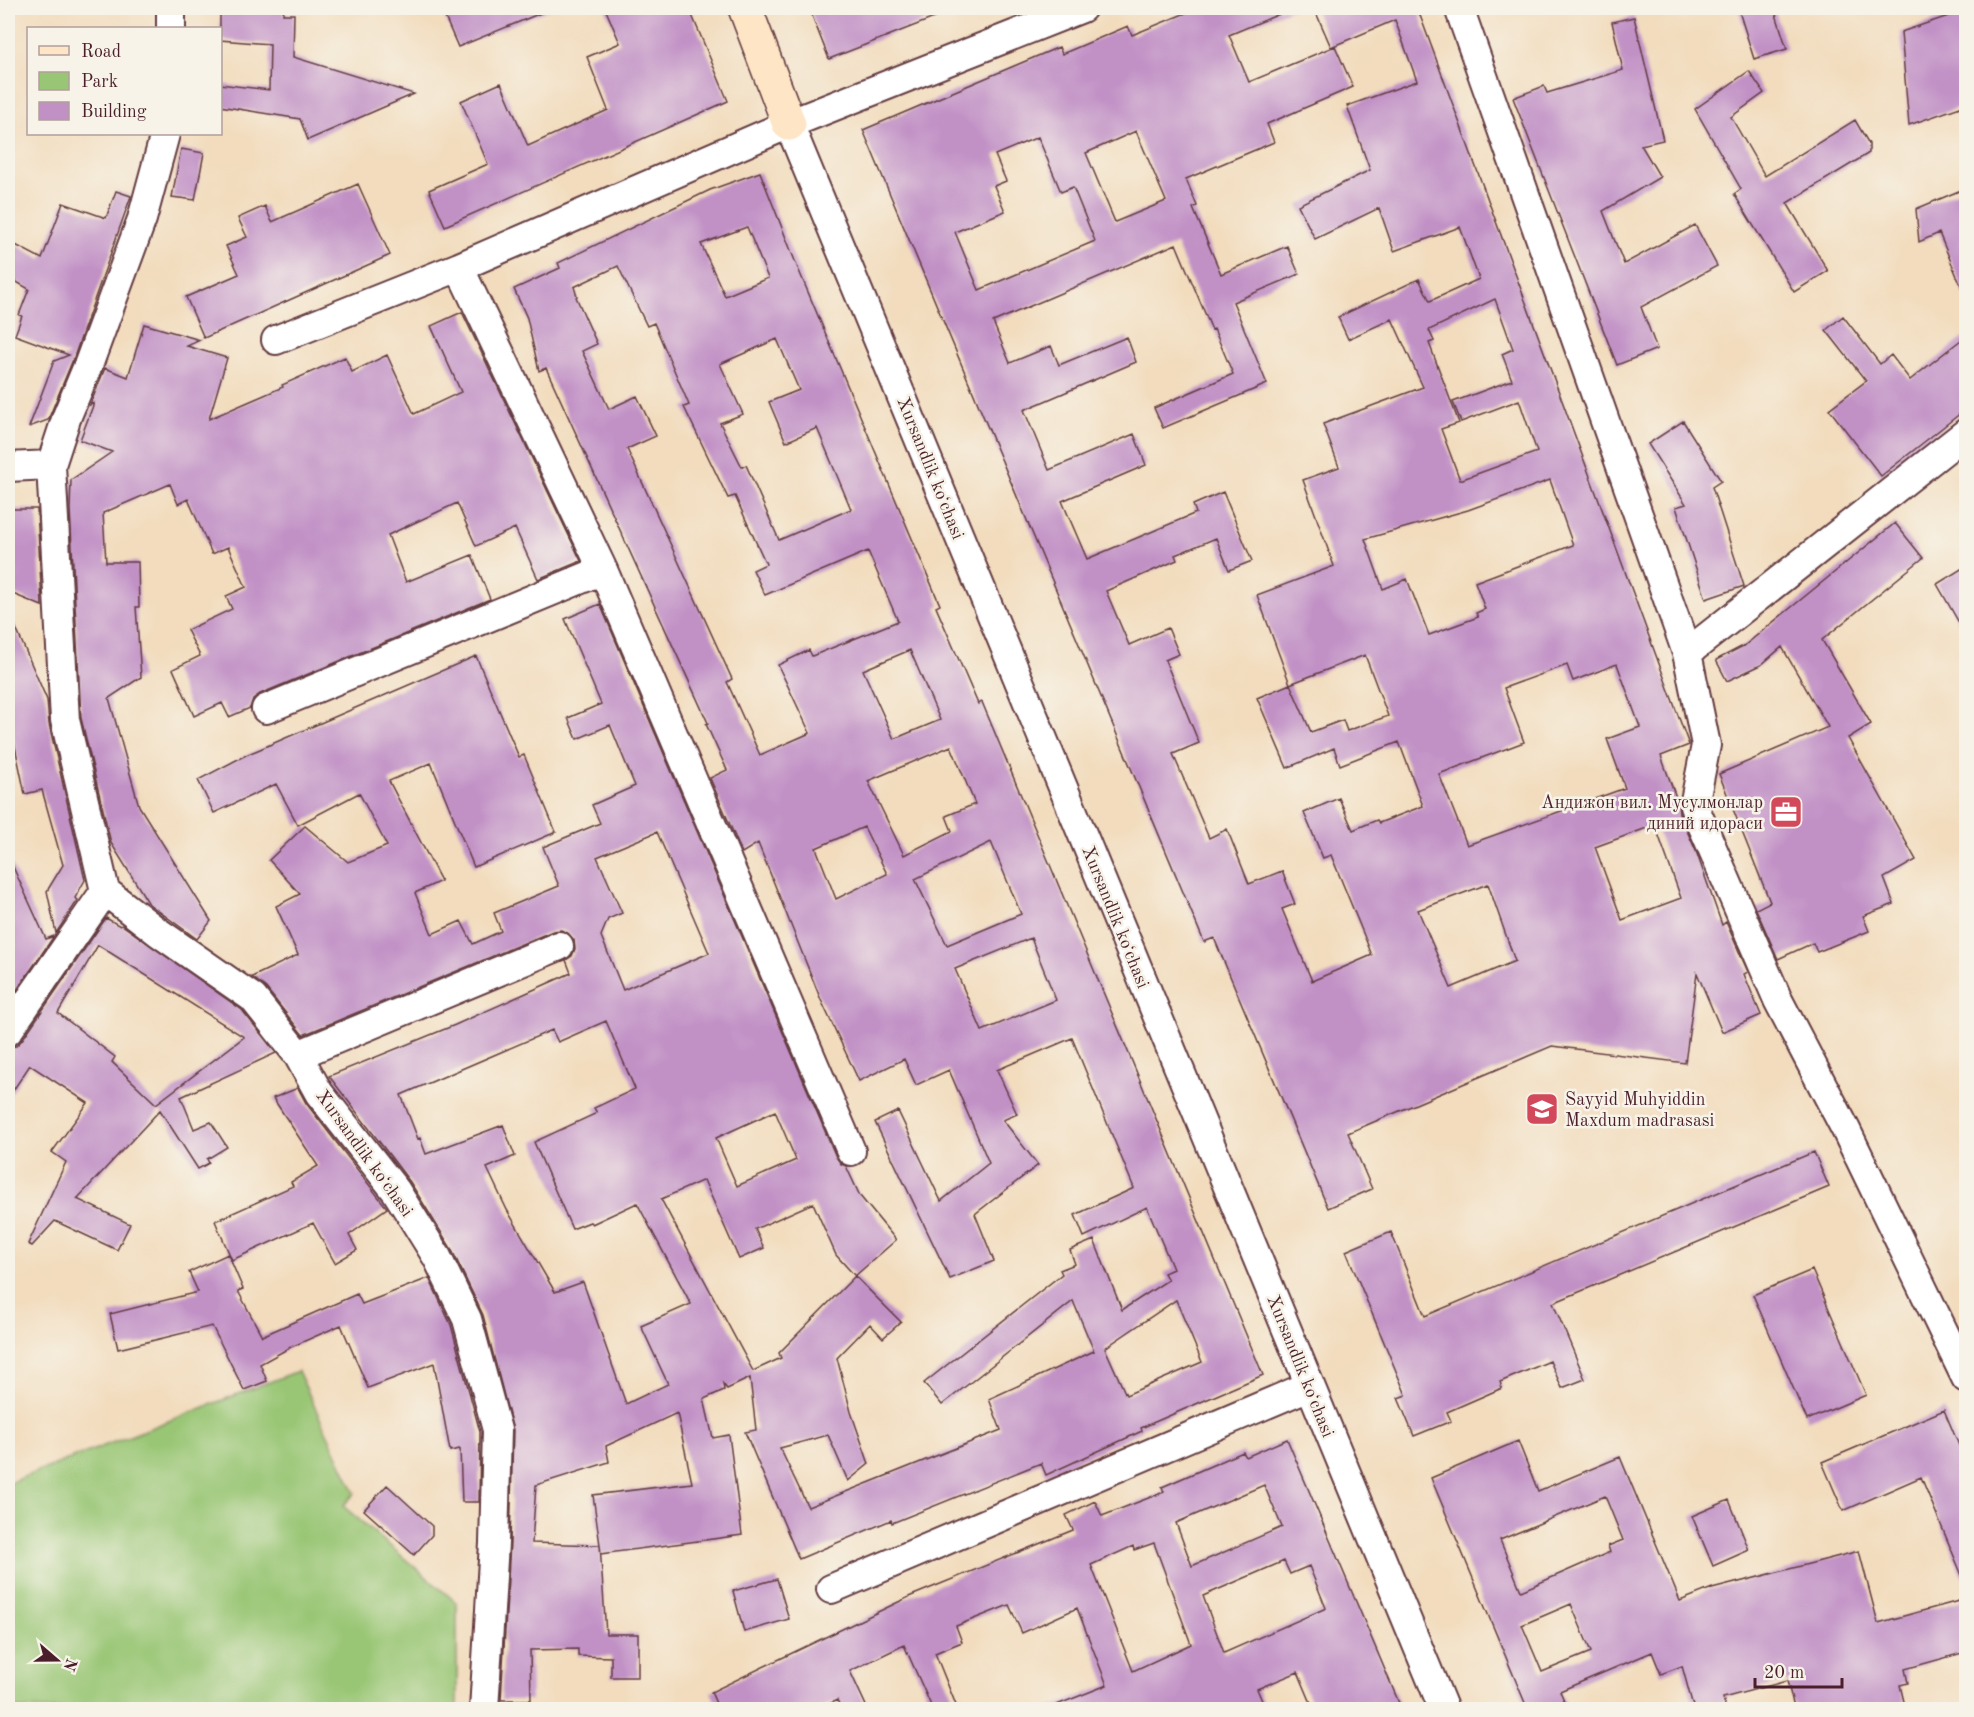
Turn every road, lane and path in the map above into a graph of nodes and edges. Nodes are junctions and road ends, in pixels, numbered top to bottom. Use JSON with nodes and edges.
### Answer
{"nodes":[{"id":1,"x":171,"y":8,"type":"edge"},
{"id":2,"x":745,"y":8,"type":"edge"},
{"id":3,"x":1082,"y":8,"type":"edge"},
{"id":4,"x":1459,"y":8,"type":"edge"},
{"id":5,"x":171,"y":27,"type":"edge"},
{"id":6,"x":789,"y":124,"type":"junction"},
{"id":7,"x":165,"y":135,"type":"edge"},
{"id":8,"x":459,"y":267,"type":"junction"},
{"id":9,"x":276,"y":340,"type":"dead end"},
{"id":10,"x":1966,"y":433,"type":"edge"},
{"id":11,"x":51,"y":465,"type":"junction"},
{"id":12,"x":8,"y":467,"type":"edge"},
{"id":13,"x":603,"y":570,"type":"junction"},
{"id":14,"x":1687,"y":653,"type":"junction"},
{"id":15,"x":266,"y":709,"type":"dead end"},
{"id":16,"x":105,"y":891,"type":"junction"},
{"id":17,"x":559,"y":946,"type":"dead end"},
{"id":18,"x":8,"y":1031,"type":"edge"},
{"id":19,"x":298,"y":1054,"type":"junction"},
{"id":20,"x":851,"y":1151,"type":"dead end"},
{"id":21,"x":1966,"y":1378,"type":"edge"},
{"id":22,"x":1309,"y":1386,"type":"junction"},
{"id":23,"x":831,"y":1589,"type":"dead end"},
{"id":24,"x":484,"y":1710,"type":"edge"},
{"id":25,"x":1444,"y":1710,"type":"edge"}],
"edges":[{"from":1,"to":5,"type":"street"},
{"from":2,"to":6,"type":"street"},
{"from":3,"to":6,"type":"street"},
{"from":4,"to":14,"type":"street"},
{"from":6,"to":8,"type":"street"},
{"from":6,"to":22,"type":"street","name":"Xursandlik koʻchasi"},
{"from":7,"to":11,"type":"street"},
{"from":8,"to":9,"type":"street"},
{"from":8,"to":13,"type":"street"},
{"from":10,"to":14,"type":"street"},
{"from":11,"to":12,"type":"street"},
{"from":11,"to":16,"type":"street"},
{"from":13,"to":15,"type":"street"},
{"from":13,"to":20,"type":"street"},
{"from":14,"to":21,"type":"street"},
{"from":16,"to":18,"type":"street"},
{"from":16,"to":19,"type":"street","name":"Xursandlik koʻchasi"},
{"from":17,"to":19,"type":"street"},
{"from":19,"to":24,"type":"street","name":"Xursandlik koʻchasi"},
{"from":22,"to":23,"type":"street"},
{"from":22,"to":25,"type":"street","name":"Xursandlik koʻchasi"}]}
